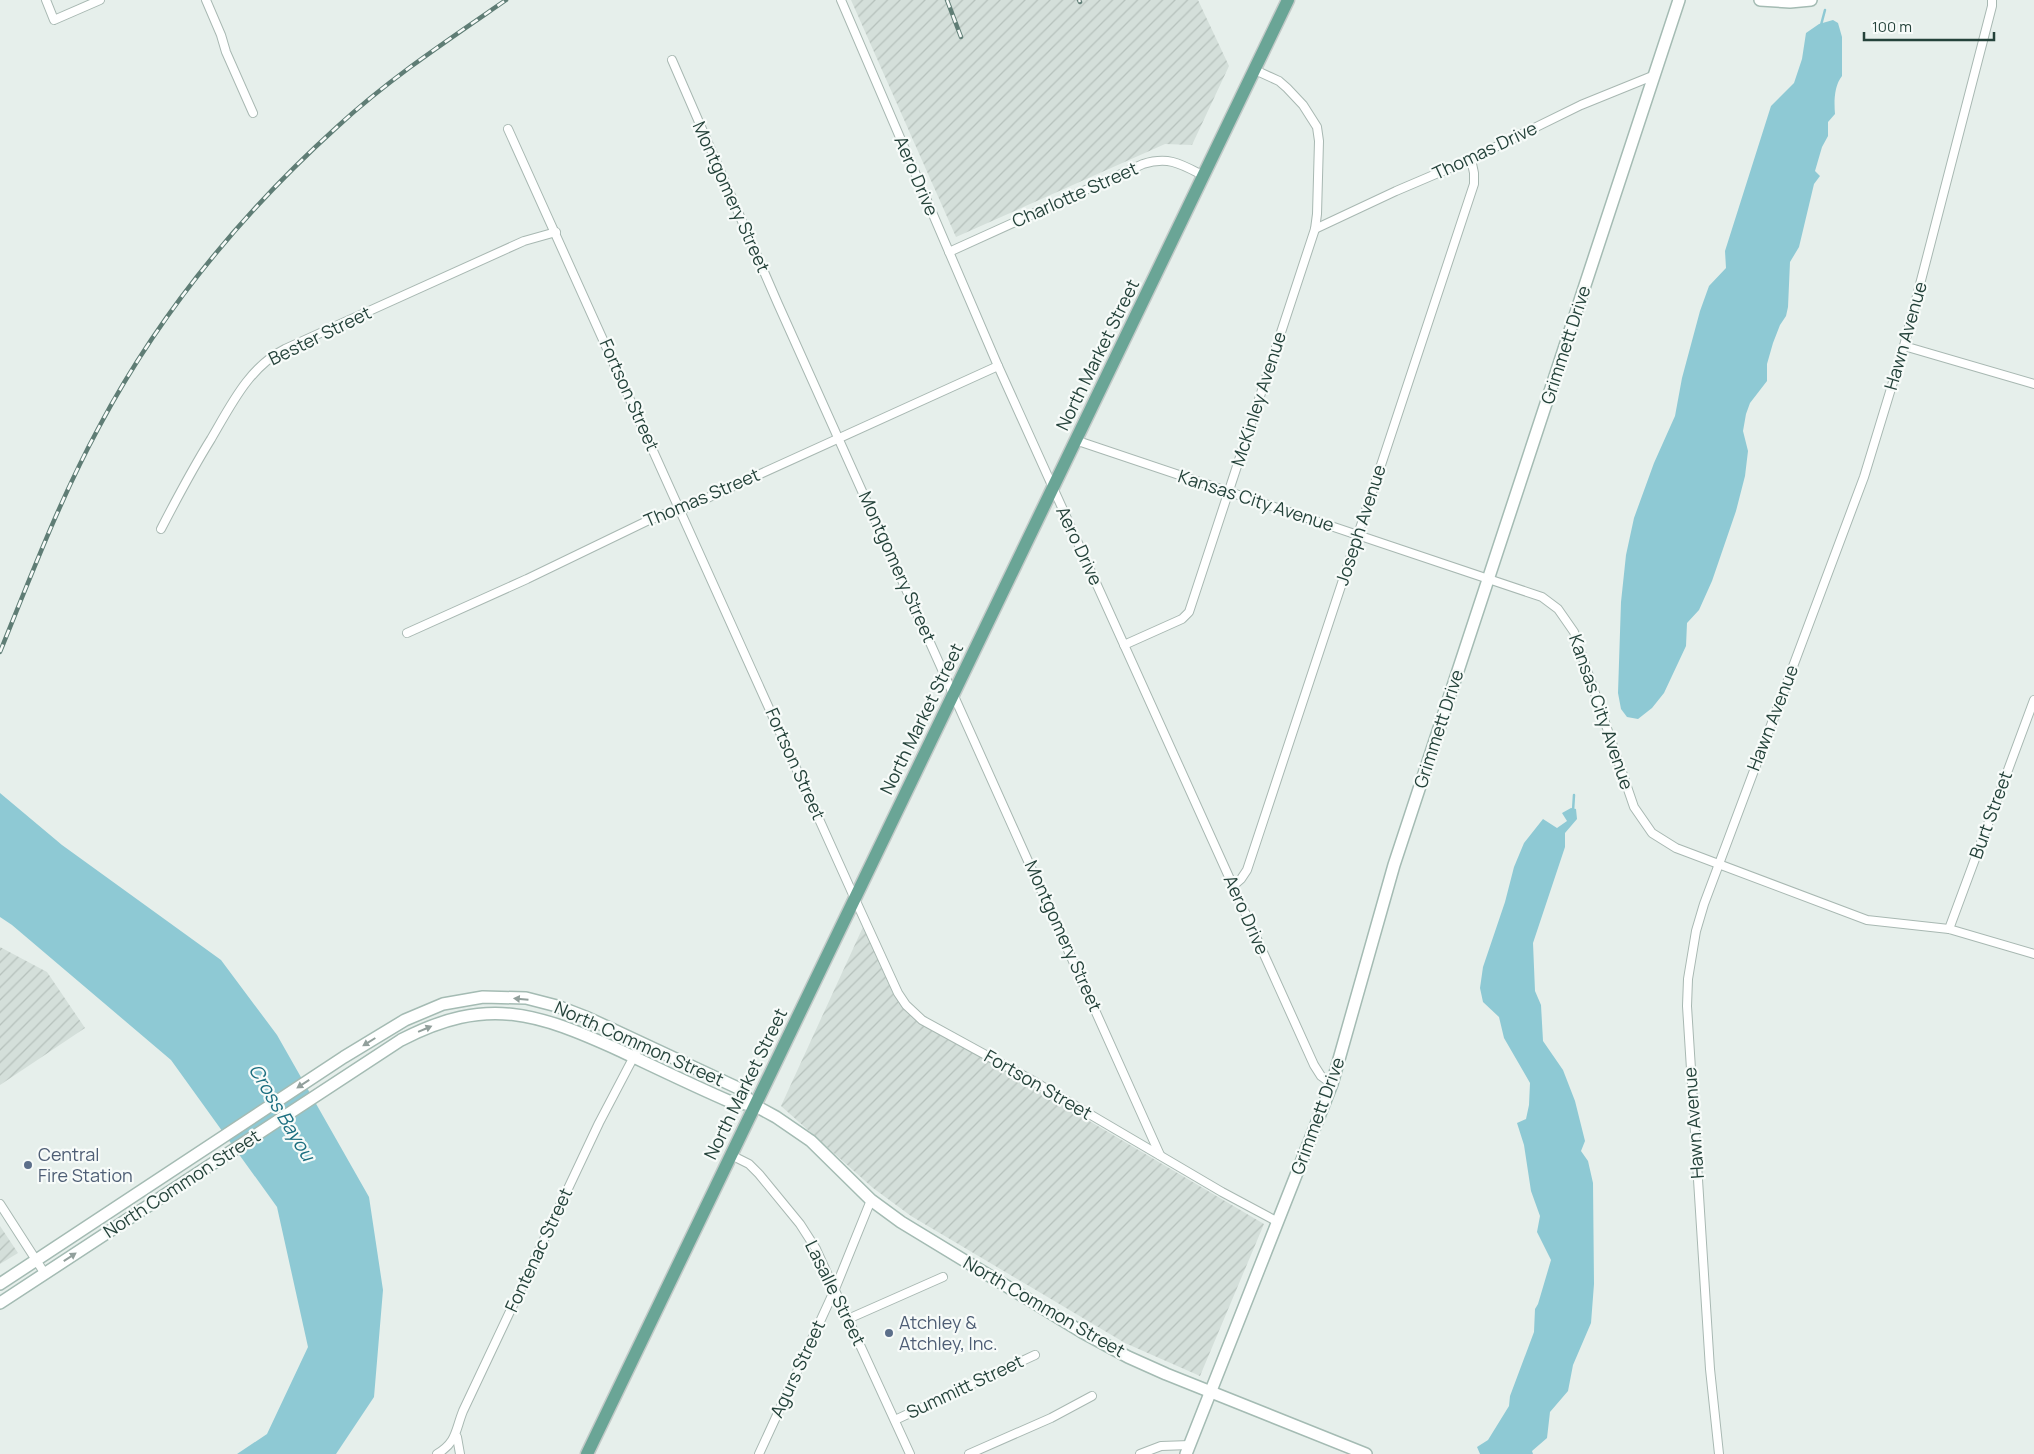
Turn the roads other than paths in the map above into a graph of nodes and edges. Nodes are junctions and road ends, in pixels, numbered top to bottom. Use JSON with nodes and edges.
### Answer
{"nodes":[{"id":1,"x":46,"y":0,"type":"edge"},
{"id":2,"x":100,"y":0,"type":"edge"},
{"id":3,"x":206,"y":0,"type":"edge"},
{"id":4,"x":840,"y":0,"type":"edge"},
{"id":5,"x":1288,"y":0,"type":"edge"},
{"id":6,"x":1680,"y":0,"type":"edge"},
{"id":7,"x":1760,"y":0,"type":"edge"},
{"id":8,"x":1811,"y":0,"type":"edge"},
{"id":9,"x":1992,"y":0,"type":"edge"},
{"id":10,"x":672,"y":60,"type":"dead end"},
{"id":11,"x":1255,"y":70,"type":"junction"},
{"id":12,"x":1655,"y":75,"type":"junction"},
{"id":13,"x":253,"y":113,"type":"dead end"},
{"id":14,"x":508,"y":129,"type":"dead end"},
{"id":15,"x":1471,"y":160,"type":"junction"},
{"id":16,"x":1204,"y":176,"type":"junction"},
{"id":17,"x":1315,"y":229,"type":"junction"},
{"id":18,"x":556,"y":232,"type":"junction"},
{"id":19,"x":949,"y":252,"type":"junction"},
{"id":20,"x":1904,"y":346,"type":"junction"},
{"id":21,"x":998,"y":366,"type":"junction"},
{"id":22,"x":2034,"y":384,"type":"edge"},
{"id":23,"x":838,"y":439,"type":"junction"},
{"id":24,"x":1075,"y":440,"type":"junction"},
{"id":25,"x":1053,"y":489,"type":"junction"},
{"id":26,"x":1229,"y":492,"type":"junction"},
{"id":27,"x":681,"y":510,"type":"junction"},
{"id":28,"x":161,"y":529,"type":"dead end"},
{"id":29,"x":1358,"y":534,"type":"junction"},
{"id":30,"x":1489,"y":578,"type":"junction"},
{"id":31,"x":407,"y":633,"type":"dead end"},
{"id":32,"x":1124,"y":645,"type":"junction"},
{"id":33,"x":954,"y":693,"type":"junction"},
{"id":34,"x":2034,"y":700,"type":"edge"},
{"id":35,"x":1718,"y":865,"type":"junction"},
{"id":36,"x":1233,"y":886,"type":"junction"},
{"id":37,"x":855,"y":899,"type":"junction"},
{"id":38,"x":1949,"y":929,"type":"junction"},
{"id":39,"x":2034,"y":954,"type":"edge"},
{"id":40,"x":641,"y":1043,"type":"junction"},
{"id":41,"x":633,"y":1057,"type":"junction"},
{"id":42,"x":1332,"y":1084,"type":"junction"},
{"id":43,"x":754,"y":1105,"type":"junction"},
{"id":44,"x":730,"y":1155,"type":"junction"},
{"id":45,"x":1160,"y":1155,"type":"junction"},
{"id":46,"x":871,"y":1200,"type":"junction"},
{"id":47,"x":0,"y":1204,"type":"edge"},
{"id":48,"x":1278,"y":1222,"type":"junction"},
{"id":49,"x":36,"y":1260,"type":"junction"},
{"id":50,"x":45,"y":1274,"type":"junction"},
{"id":51,"x":943,"y":1277,"type":"dead end"},
{"id":52,"x":0,"y":1284,"type":"edge"},
{"id":53,"x":835,"y":1289,"type":"junction"},
{"id":54,"x":0,"y":1303,"type":"edge"},
{"id":55,"x":848,"y":1318,"type":"junction"},
{"id":56,"x":1034,"y":1355,"type":"dead end"},
{"id":57,"x":1210,"y":1392,"type":"junction"},
{"id":58,"x":1092,"y":1396,"type":"dead end"},
{"id":59,"x":894,"y":1420,"type":"junction"},
{"id":60,"x":457,"y":1433,"type":"junction"},
{"id":61,"x":1188,"y":1450,"type":"edge"},
{"id":62,"x":437,"y":1454,"type":"edge"},
{"id":63,"x":460,"y":1454,"type":"edge"},
{"id":64,"x":587,"y":1454,"type":"edge"},
{"id":65,"x":759,"y":1454,"type":"edge"},
{"id":66,"x":910,"y":1454,"type":"edge"},
{"id":67,"x":969,"y":1454,"type":"edge"},
{"id":68,"x":1140,"y":1454,"type":"edge"},
{"id":69,"x":1366,"y":1454,"type":"edge"},
{"id":70,"x":1719,"y":1454,"type":"edge"}],
"edges":[{"from":1,"to":2,"type":"street"},
{"from":3,"to":13,"type":"street"},
{"from":4,"to":19,"type":"street","name":"Aero Drive"},
{"from":5,"to":11,"type":"main road","name":"North Market Street"},
{"from":6,"to":12,"type":"main road","name":"Grimmett Drive"},
{"from":7,"to":8,"type":"main road"},
{"from":9,"to":20,"type":"street","name":"Hawn Avenue"},
{"from":10,"to":23,"type":"street","name":"Montgomery Street"},
{"from":11,"to":16,"type":"main road","name":"North Market Street"},
{"from":11,"to":17,"type":"street","name":"McKinley Avenue"},
{"from":12,"to":15,"type":"street","name":"Thomas Drive"},
{"from":12,"to":30,"type":"main road","name":"Grimmett Drive"},
{"from":14,"to":18,"type":"street","name":"Fortson Street"},
{"from":15,"to":17,"type":"street","name":"Thomas Drive"},
{"from":15,"to":29,"type":"street","name":"Joseph Avenue"},
{"from":16,"to":19,"type":"street","name":"Charlotte Street"},
{"from":16,"to":24,"type":"main road","name":"North Market Street"},
{"from":17,"to":26,"type":"street","name":"McKinley Avenue"},
{"from":18,"to":27,"type":"street","name":"Fortson Street"},
{"from":18,"to":28,"type":"street","name":"Bester Street"},
{"from":19,"to":21,"type":"street","name":"Aero Drive"},
{"from":20,"to":22,"type":"street"},
{"from":20,"to":35,"type":"street","name":"Hawn Avenue"},
{"from":21,"to":23,"type":"street","name":"Thomas Street"},
{"from":21,"to":25,"type":"street","name":"Aero Drive"},
{"from":23,"to":27,"type":"street","name":"Thomas Street"},
{"from":23,"to":33,"type":"street","name":"Montgomery Street"},
{"from":24,"to":25,"type":"main road","name":"North Market Street"},
{"from":24,"to":26,"type":"street","name":"Kansas City Avenue"},
{"from":25,"to":32,"type":"street","name":"Aero Drive"},
{"from":25,"to":33,"type":"main road","name":"North Market Street"},
{"from":26,"to":29,"type":"street","name":"Kansas City Avenue"},
{"from":26,"to":32,"type":"street","name":"McKinley Avenue"},
{"from":27,"to":31,"type":"street","name":"Thomas Street"},
{"from":27,"to":37,"type":"street","name":"Fortson Street"},
{"from":29,"to":30,"type":"street","name":"Kansas City Avenue"},
{"from":29,"to":36,"type":"street","name":"Joseph Avenue"},
{"from":30,"to":35,"type":"street","name":"Kansas City Avenue"},
{"from":30,"to":42,"type":"main road","name":"Grimmett Drive"},
{"from":32,"to":36,"type":"street","name":"Aero Drive"},
{"from":33,"to":37,"type":"main road","name":"North Market Street"},
{"from":33,"to":45,"type":"street","name":"Montgomery Street"},
{"from":34,"to":38,"type":"street","name":"Burt Street"},
{"from":35,"to":38,"type":"street","name":"Kansas City Avenue"},
{"from":35,"to":70,"type":"street","name":"Hawn Avenue"},
{"from":36,"to":42,"type":"street","name":"Aero Drive"},
{"from":37,"to":43,"type":"main road","name":"North Market Street"},
{"from":37,"to":45,"type":"street","name":"Fortson Street"},
{"from":38,"to":39,"type":"street","name":"Kansas City Avenue"},
{"from":40,"to":41,"type":"street","name":"Fontenac Street"},
{"from":40,"to":43,"type":"main road","name":"North Common Street"},
{"from":40,"to":49,"type":"main road","name":"North Common Street","one_way":true},
{"from":41,"to":43,"type":"main road","name":"North Common Street"},
{"from":50,"to":41,"type":"main road","name":"North Common Street","one_way":true},
{"from":41,"to":60,"type":"street","name":"Fontenac Street"},
{"from":42,"to":48,"type":"main road","name":"Grimmett Drive"},
{"from":43,"to":44,"type":"main road","name":"North Market Street"},
{"from":43,"to":46,"type":"main road","name":"North Common Street"},
{"from":44,"to":53,"type":"street","name":"Lasalle Street"},
{"from":44,"to":64,"type":"main road","name":"North Market Street"},
{"from":45,"to":48,"type":"street","name":"Fortson Street"},
{"from":46,"to":53,"type":"street","name":"Agurs Street"},
{"from":46,"to":57,"type":"main road","name":"North Common Street"},
{"from":47,"to":49,"type":"street"},
{"from":48,"to":57,"type":"main road","name":"Grimmett Drive"},
{"from":49,"to":50,"type":"street"},
{"from":49,"to":52,"type":"main road","name":"North Common Street"},
{"from":50,"to":54,"type":"main road","name":"North Common Street"},
{"from":51,"to":55,"type":"street"},
{"from":53,"to":55,"type":"street","name":"Lasalle Street"},
{"from":53,"to":65,"type":"street","name":"Agurs Street"},
{"from":55,"to":59,"type":"street","name":"Lasalle Street"},
{"from":56,"to":59,"type":"street","name":"Summitt Street"},
{"from":57,"to":61,"type":"main road","name":"Grimmett Drive"},
{"from":57,"to":69,"type":"main road","name":"North Common Street"},
{"from":58,"to":67,"type":"street"},
{"from":59,"to":66,"type":"street","name":"Lasalle Street"},
{"from":60,"to":62,"type":"street","name":"Fontenac Street"},
{"from":60,"to":63,"type":"street"},
{"from":61,"to":68,"type":"street"}]}
